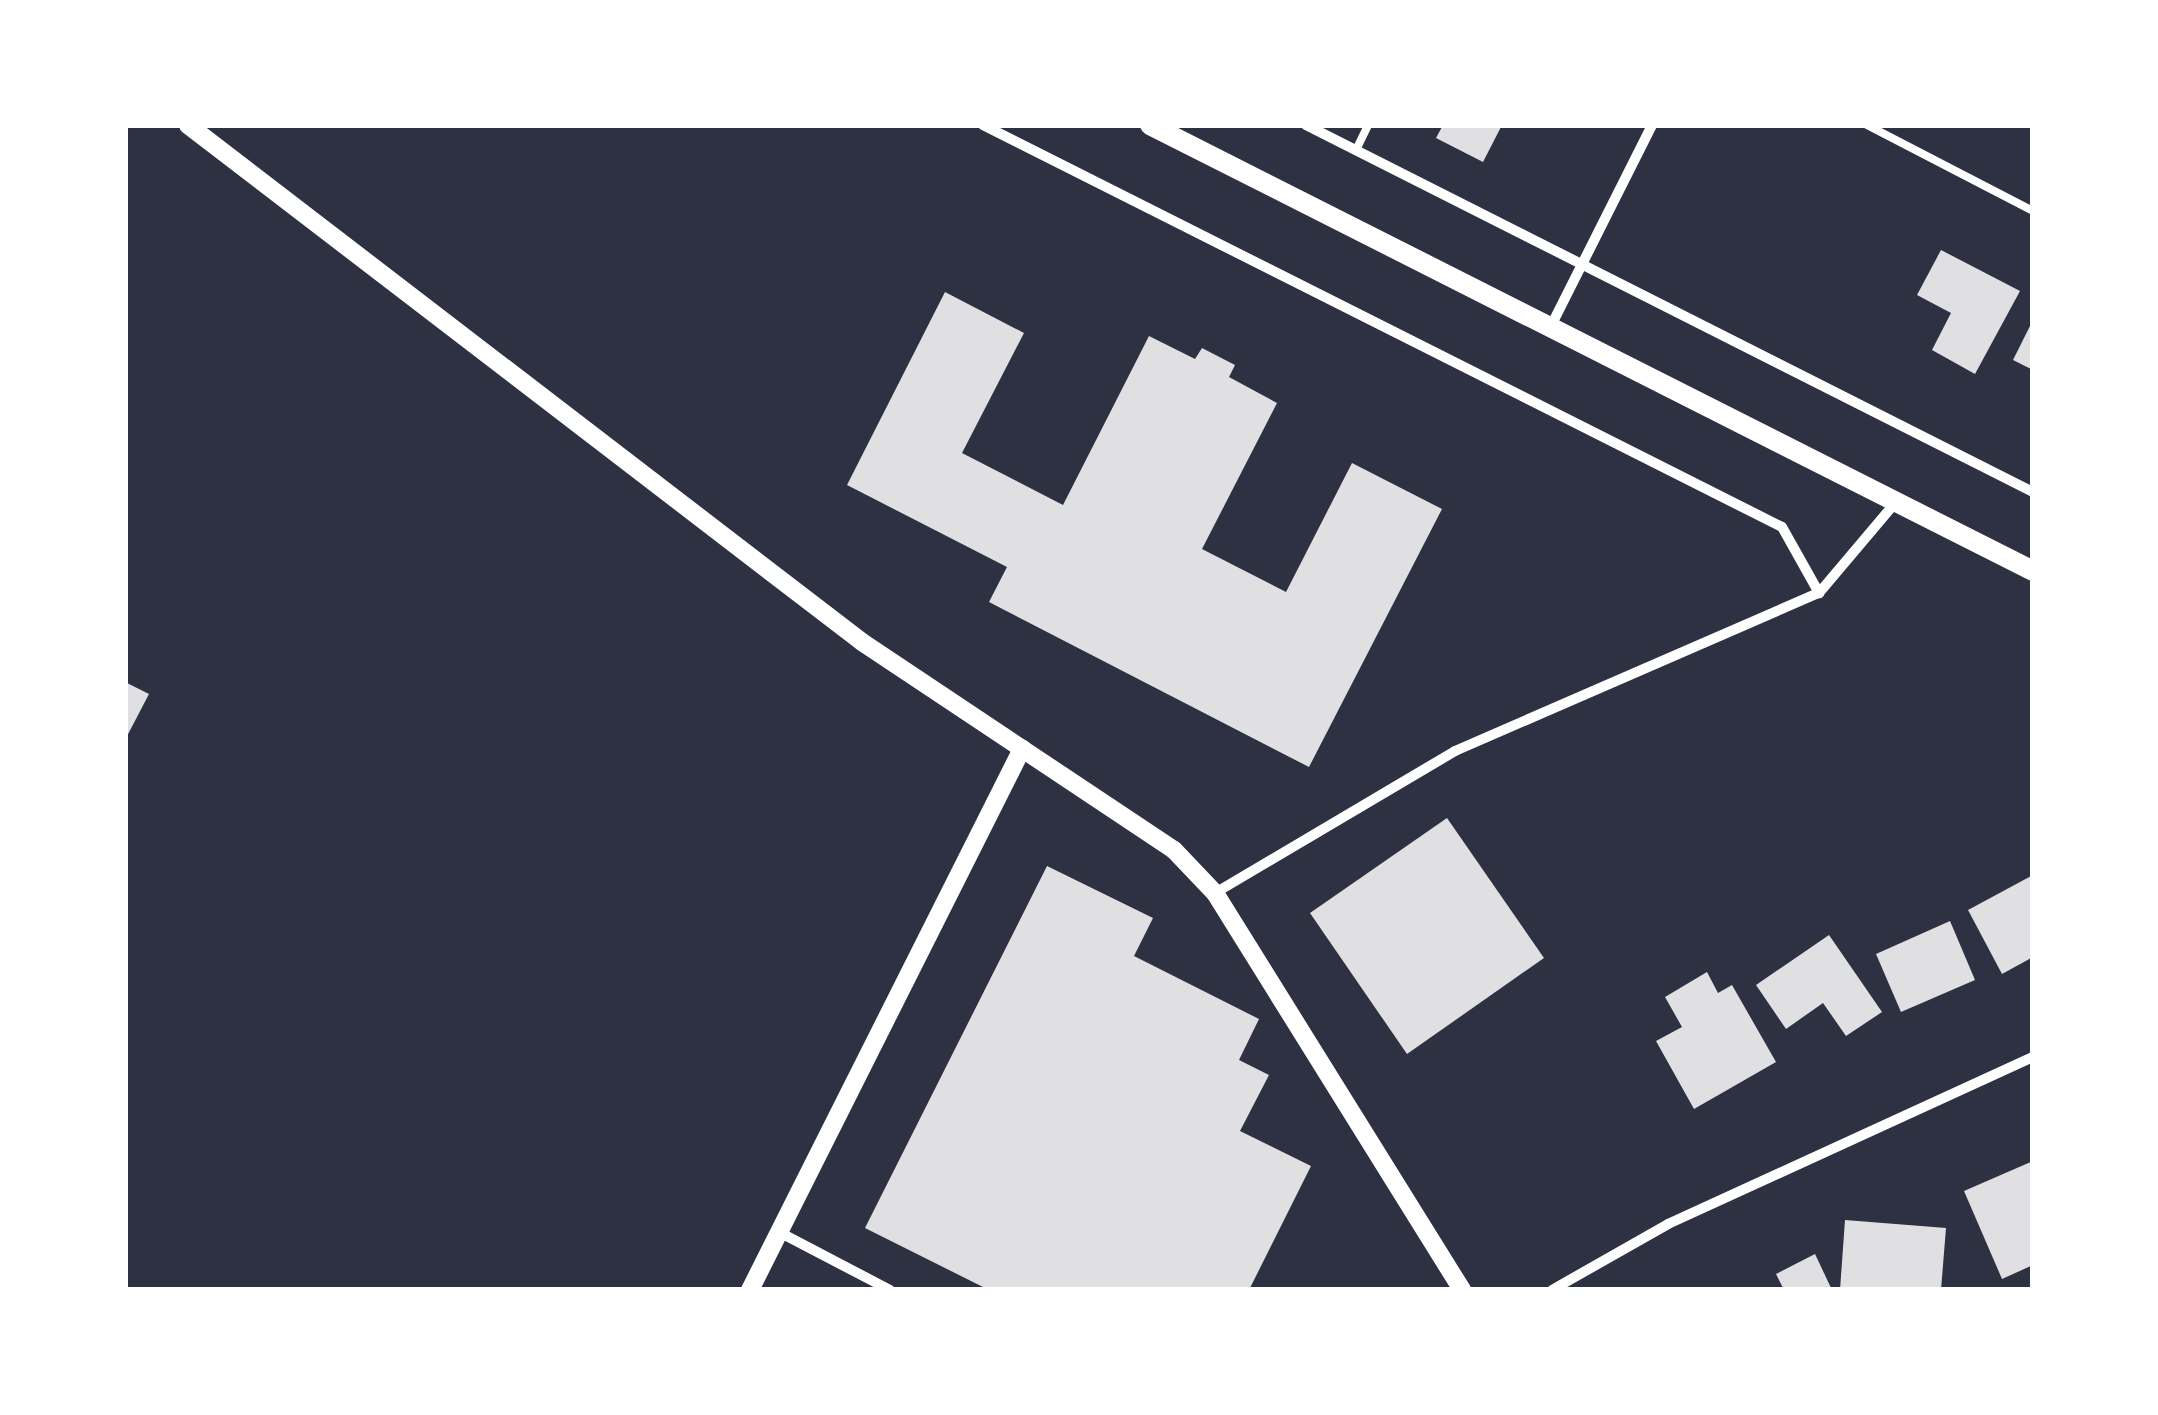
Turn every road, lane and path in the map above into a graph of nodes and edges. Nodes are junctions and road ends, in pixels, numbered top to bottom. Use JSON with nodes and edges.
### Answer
{"nodes":[{"id":1,"x":188,"y":125,"type":"edge"},
{"id":2,"x":982,"y":125,"type":"edge"},
{"id":3,"x":1150,"y":125,"type":"edge"},
{"id":4,"x":1306,"y":125,"type":"edge"},
{"id":5,"x":1368,"y":125,"type":"edge"},
{"id":6,"x":1652,"y":125,"type":"edge"},
{"id":7,"x":1867,"y":125,"type":"edge"},
{"id":8,"x":1356,"y":150,"type":"junction"},
{"id":9,"x":2033,"y":211,"type":"edge"},
{"id":10,"x":1582,"y":264,"type":"junction"},
{"id":11,"x":1551,"y":326,"type":"junction"},
{"id":12,"x":2033,"y":492,"type":"edge"},
{"id":13,"x":1896,"y":502,"type":"junction"},
{"id":14,"x":2033,"y":571,"type":"edge"},
{"id":15,"x":1819,"y":593,"type":"junction"},
{"id":16,"x":1022,"y":749,"type":"junction"},
{"id":17,"x":1215,"y":894,"type":"junction"},
{"id":18,"x":2033,"y":1057,"type":"edge"},
{"id":19,"x":779,"y":1232,"type":"junction"},
{"id":20,"x":750,"y":1290,"type":"edge"},
{"id":21,"x":890,"y":1290,"type":"edge"},
{"id":22,"x":1462,"y":1290,"type":"edge"},
{"id":23,"x":1552,"y":1290,"type":"edge"}],
"edges":[{"from":1,"to":16,"type":"street"},
{"from":2,"to":15,"type":"street"},
{"from":3,"to":11,"type":"main road"},
{"from":4,"to":8,"type":"street"},
{"from":5,"to":8,"type":"lane"},
{"from":6,"to":10,"type":"street"},
{"from":7,"to":9,"type":"lane"},
{"from":8,"to":10,"type":"street"},
{"from":10,"to":11,"type":"street"},
{"from":10,"to":12,"type":"street"},
{"from":11,"to":13,"type":"main road"},
{"from":13,"to":14,"type":"main road"},
{"from":13,"to":15,"type":"street"},
{"from":15,"to":17,"type":"street"},
{"from":16,"to":17,"type":"street"},
{"from":16,"to":19,"type":"street"},
{"from":17,"to":22,"type":"street"},
{"from":18,"to":23,"type":"street"},
{"from":19,"to":20,"type":"street"},
{"from":19,"to":21,"type":"street"}]}
